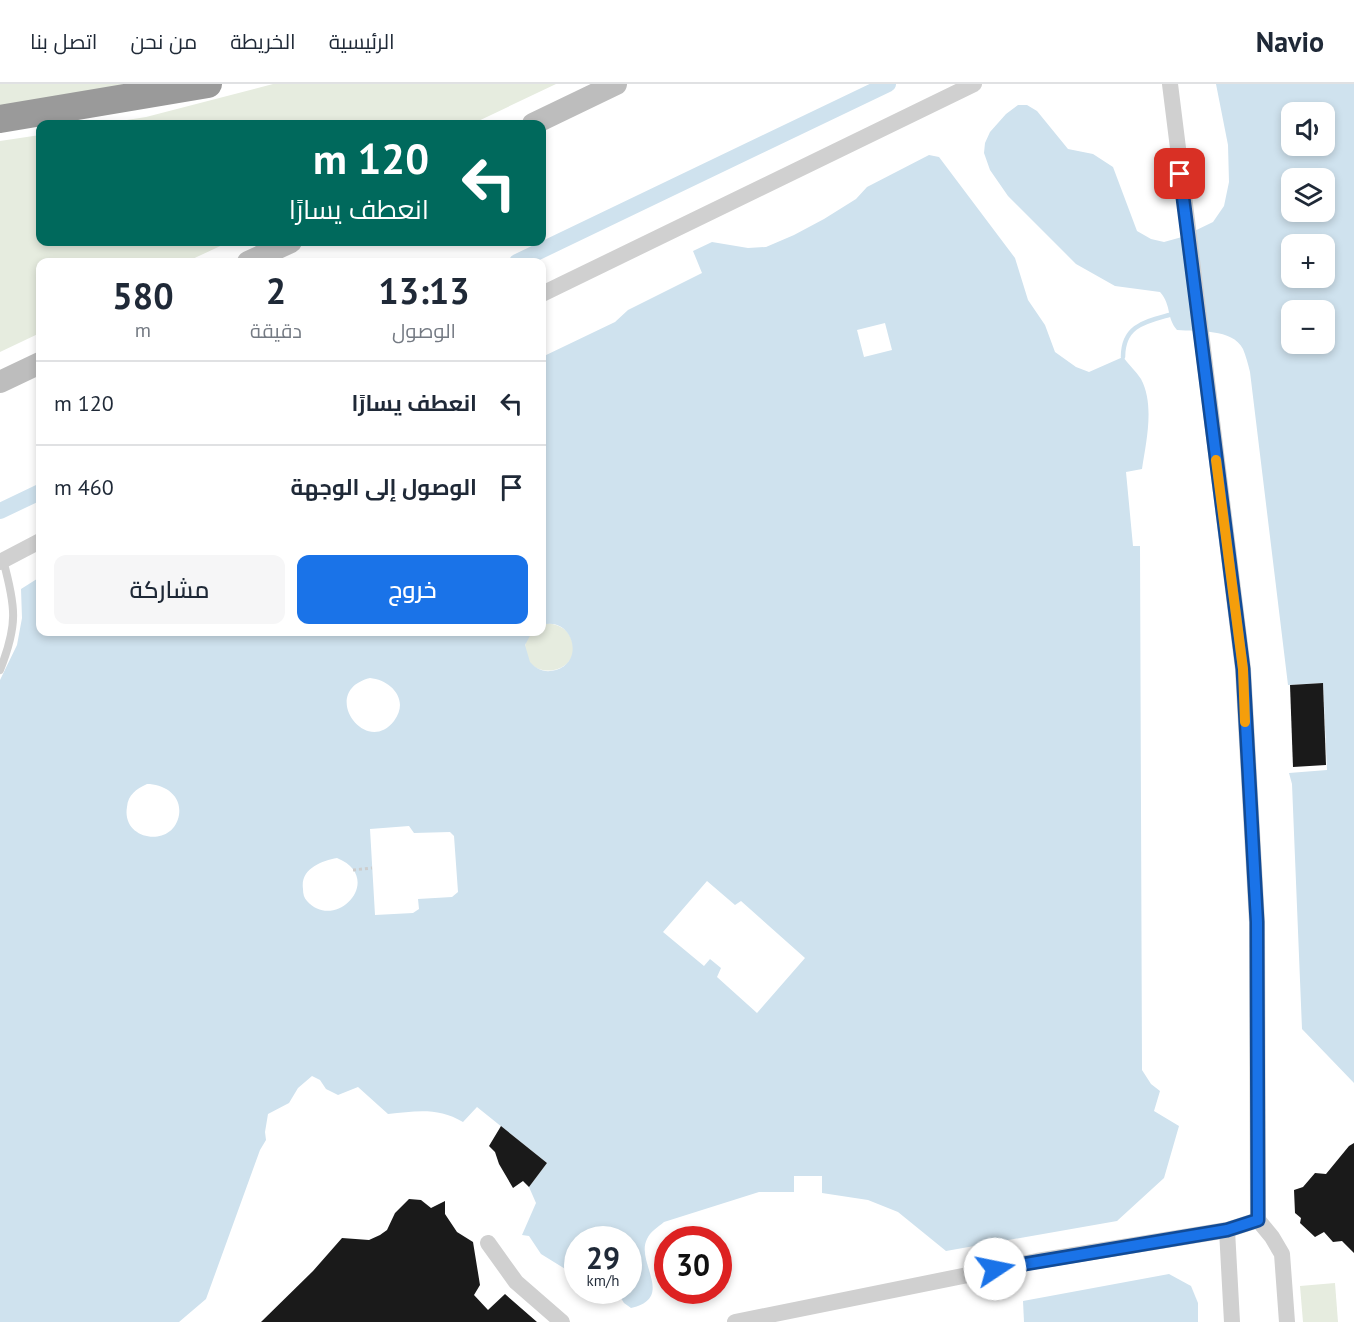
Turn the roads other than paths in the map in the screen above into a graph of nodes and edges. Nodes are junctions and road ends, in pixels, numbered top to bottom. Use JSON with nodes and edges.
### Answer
{"nodes":[{"id":1,"x":208,"y":84,"type":"edge"},
{"id":2,"x":616,"y":84,"type":"edge"},
{"id":3,"x":974,"y":84,"type":"edge"},
{"id":4,"x":1170,"y":84,"type":"edge"},
{"id":5,"x":0,"y":118,"type":"edge"},
{"id":6,"x":541,"y":120,"type":"edge"},
{"id":7,"x":282,"y":246,"type":"edge"},
{"id":8,"x":257,"y":258,"type":"edge"},
{"id":9,"x":546,"y":292,"type":"edge"},
{"id":10,"x":36,"y":365,"type":"edge"},
{"id":11,"x":0,"y":382,"type":"edge"},
{"id":12,"x":36,"y":543,"type":"edge"},
{"id":13,"x":2,"y":561,"type":"edge"},
{"id":14,"x":0,"y":670,"type":"edge"},
{"id":15,"x":1258,"y":1220,"type":"junction"},
{"id":16,"x":1227,"y":1230,"type":"junction"},
{"id":17,"x":488,"y":1244,"type":"dead end"},
{"id":18,"x":562,"y":1322,"type":"edge"},
{"id":19,"x":735,"y":1322,"type":"edge"},
{"id":20,"x":1232,"y":1322,"type":"edge"},
{"id":21,"x":1287,"y":1322,"type":"edge"}],
"edges":[{"from":1,"to":5,"type":"highway"},
{"from":2,"to":6,"type":"street"},
{"from":3,"to":9,"type":"street"},
{"from":4,"to":15,"type":"street"},
{"from":7,"to":8,"type":"street"},
{"from":10,"to":11,"type":"street"},
{"from":12,"to":13,"type":"street"},
{"from":13,"to":14,"type":"lane"},
{"from":15,"to":16,"type":"street"},
{"from":15,"to":21,"type":"street"},
{"from":16,"to":19,"type":"street"},
{"from":16,"to":20,"type":"street"},
{"from":17,"to":18,"type":"street"}]}
